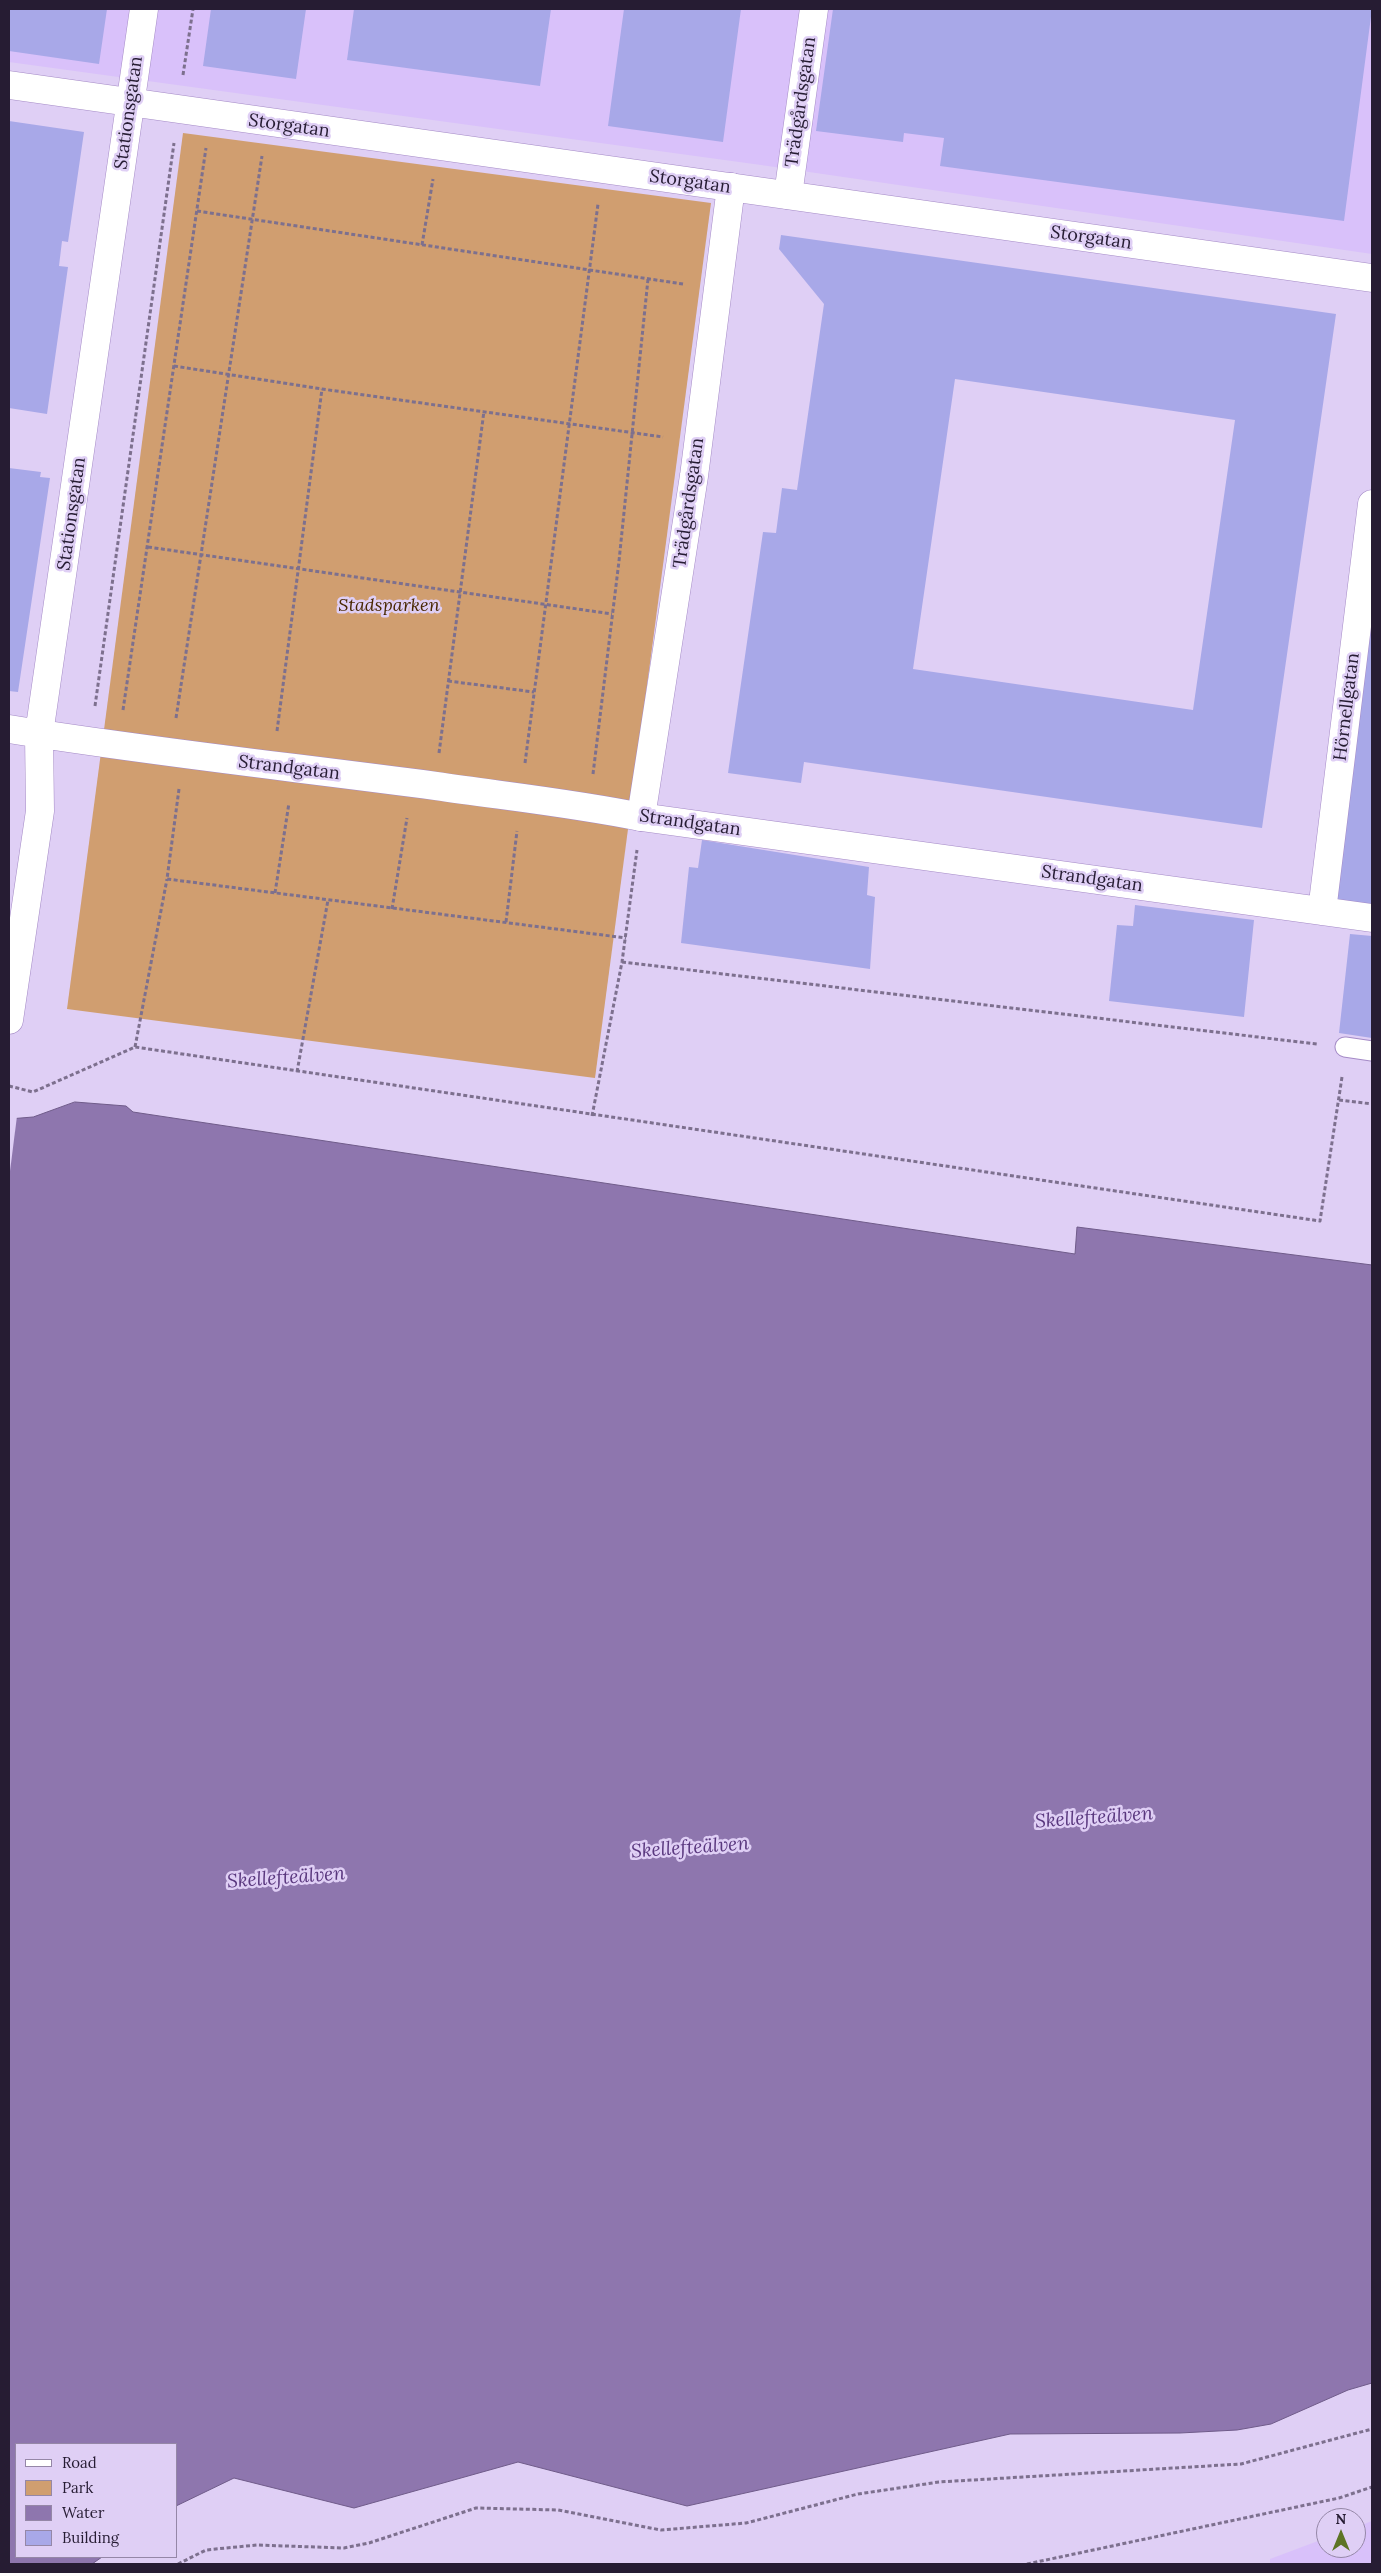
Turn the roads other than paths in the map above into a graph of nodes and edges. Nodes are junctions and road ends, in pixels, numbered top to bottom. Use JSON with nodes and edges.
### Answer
{"nodes":[{"id":1,"x":144,"y":9,"type":"edge"},
{"id":2,"x":814,"y":9,"type":"edge"},
{"id":3,"x":9,"y":85,"type":"edge"},
{"id":4,"x":130,"y":102,"type":"junction"},
{"id":5,"x":731,"y":187,"type":"junction"},
{"id":6,"x":788,"y":195,"type":"junction"},
{"id":7,"x":1372,"y":278,"type":"edge"},
{"id":8,"x":1372,"y":504,"type":"edge"},
{"id":9,"x":1366,"y":608,"type":"edge"},
{"id":10,"x":9,"y":729,"type":"edge"},
{"id":11,"x":39,"y":734,"type":"junction"},
{"id":12,"x":641,"y":817,"type":"junction"},
{"id":13,"x":1322,"y":911,"type":"junction"},
{"id":14,"x":1372,"y":918,"type":"edge"},
{"id":15,"x":9,"y":1020,"type":"edge"},
{"id":16,"x":1345,"y":1047,"type":"road end"},
{"id":17,"x":1372,"y":1050,"type":"edge"}],
"edges":[{"from":1,"to":4,"type":"street","name":"Stationsgatan"},
{"from":2,"to":6,"type":"street","name":"Trädgårdsgatan"},
{"from":3,"to":4,"type":"street","name":"Storgatan"},
{"from":4,"to":5,"type":"street","name":"Storgatan"},
{"from":4,"to":11,"type":"street","name":"Stationsgatan"},
{"from":5,"to":6,"type":"street","name":"Storgatan"},
{"from":5,"to":12,"type":"street","name":"Trädgårdsgatan"},
{"from":6,"to":7,"type":"street","name":"Storgatan"},
{"from":8,"to":9,"type":"street","name":"Hörnellgatan"},
{"from":9,"to":13,"type":"street","name":"Hörnellgatan"},
{"from":10,"to":11,"type":"street","name":"Strandgatan"},
{"from":11,"to":12,"type":"street","name":"Strandgatan"},
{"from":11,"to":15,"type":"street","name":"Stationsgatan"},
{"from":12,"to":13,"type":"street","name":"Strandgatan"},
{"from":13,"to":14,"type":"street","name":"Strandgatan"},
{"from":16,"to":17,"type":"lane"}]}
